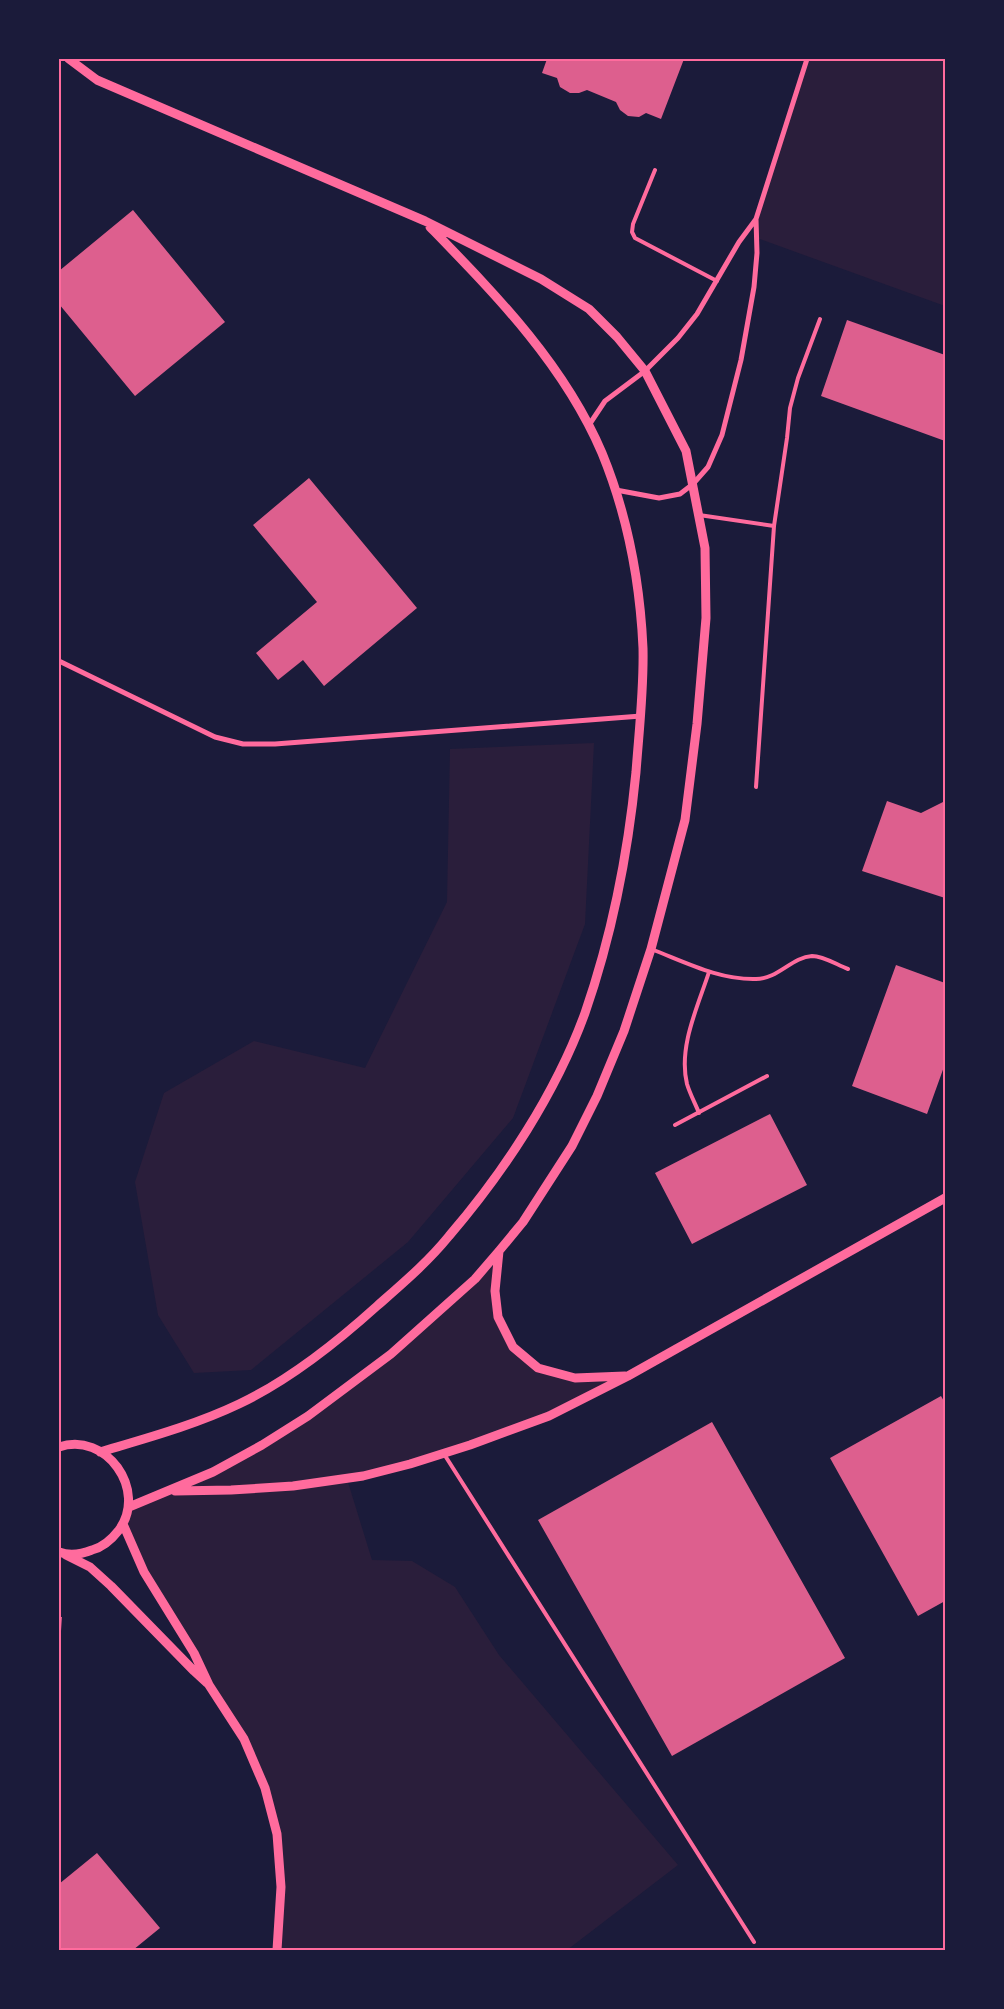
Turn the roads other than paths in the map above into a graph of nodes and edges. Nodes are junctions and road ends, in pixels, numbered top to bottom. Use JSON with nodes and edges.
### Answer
{"nodes":[{"id":1,"x":69,"y":59,"type":"edge"},
{"id":2,"x":807,"y":59,"type":"edge"},
{"id":3,"x":655,"y":170,"type":"dead end"},
{"id":4,"x":756,"y":219,"type":"junction"},
{"id":5,"x":425,"y":221,"type":"junction"},
{"id":6,"x":717,"y":281,"type":"junction"},
{"id":7,"x":820,"y":319,"type":"dead end"},
{"id":8,"x":645,"y":371,"type":"junction"},
{"id":9,"x":589,"y":425,"type":"junction"},
{"id":10,"x":693,"y":484,"type":"junction"},
{"id":11,"x":616,"y":490,"type":"junction"},
{"id":12,"x":699,"y":515,"type":"junction"},
{"id":13,"x":774,"y":526,"type":"junction"},
{"id":14,"x":59,"y":661,"type":"edge"},
{"id":15,"x":641,"y":716,"type":"junction"},
{"id":16,"x":756,"y":787,"type":"dead end"},
{"id":17,"x":651,"y":949,"type":"junction"},
{"id":18,"x":848,"y":969,"type":"dead end"},
{"id":19,"x":709,"y":972,"type":"junction"},
{"id":20,"x":767,"y":1076,"type":"dead end"},
{"id":21,"x":698,"y":1113,"type":"junction"},
{"id":22,"x":675,"y":1125,"type":"dead end"},
{"id":23,"x":945,"y":1198,"type":"edge"},
{"id":24,"x":499,"y":1251,"type":"junction"},
{"id":25,"x":628,"y":1376,"type":"junction"},
{"id":26,"x":59,"y":1446,"type":"edge"},
{"id":27,"x":100,"y":1452,"type":"junction"},
{"id":28,"x":444,"y":1454,"type":"junction"},
{"id":29,"x":169,"y":1491,"type":"junction"},
{"id":30,"x":129,"y":1507,"type":"junction"},
{"id":31,"x":123,"y":1524,"type":"junction"},
{"id":32,"x":60,"y":1553,"type":"edge"},
{"id":33,"x":209,"y":1685,"type":"junction"},
{"id":34,"x":754,"y":1942,"type":"dead end"},
{"id":35,"x":277,"y":1950,"type":"edge"}],
"edges":[{"from":1,"to":5,"type":"street"},
{"from":2,"to":4,"type":"street"},
{"from":3,"to":6,"type":"lane"},
{"from":4,"to":6,"type":"street"},
{"from":4,"to":10,"type":"street"},
{"from":5,"to":8,"type":"street"},
{"from":5,"to":9,"type":"street"},
{"from":6,"to":8,"type":"street"},
{"from":7,"to":13,"type":"lane"},
{"from":8,"to":9,"type":"street"},
{"from":8,"to":10,"type":"street"},
{"from":9,"to":11,"type":"street"},
{"from":10,"to":11,"type":"street"},
{"from":10,"to":12,"type":"street"},
{"from":11,"to":15,"type":"street"},
{"from":12,"to":13,"type":"lane"},
{"from":12,"to":17,"type":"street"},
{"from":13,"to":16,"type":"lane"},
{"from":14,"to":15,"type":"street"},
{"from":15,"to":27,"type":"street"},
{"from":17,"to":19,"type":"lane"},
{"from":17,"to":24,"type":"street"},
{"from":18,"to":19,"type":"lane"},
{"from":19,"to":21,"type":"lane"},
{"from":20,"to":21,"type":"lane"},
{"from":21,"to":22,"type":"lane"},
{"from":23,"to":25,"type":"street"},
{"from":24,"to":25,"type":"street"},
{"from":24,"to":29,"type":"street"},
{"from":25,"to":28,"type":"street"},
{"from":26,"to":27,"type":"street"},
{"from":27,"to":30,"type":"street"},
{"from":28,"to":29,"type":"street"},
{"from":28,"to":34,"type":"lane"},
{"from":29,"to":30,"type":"street"},
{"from":30,"to":31,"type":"street"},
{"from":31,"to":32,"type":"street"},
{"from":31,"to":33,"type":"street"},
{"from":32,"to":33,"type":"street"},
{"from":33,"to":35,"type":"street"}]}
